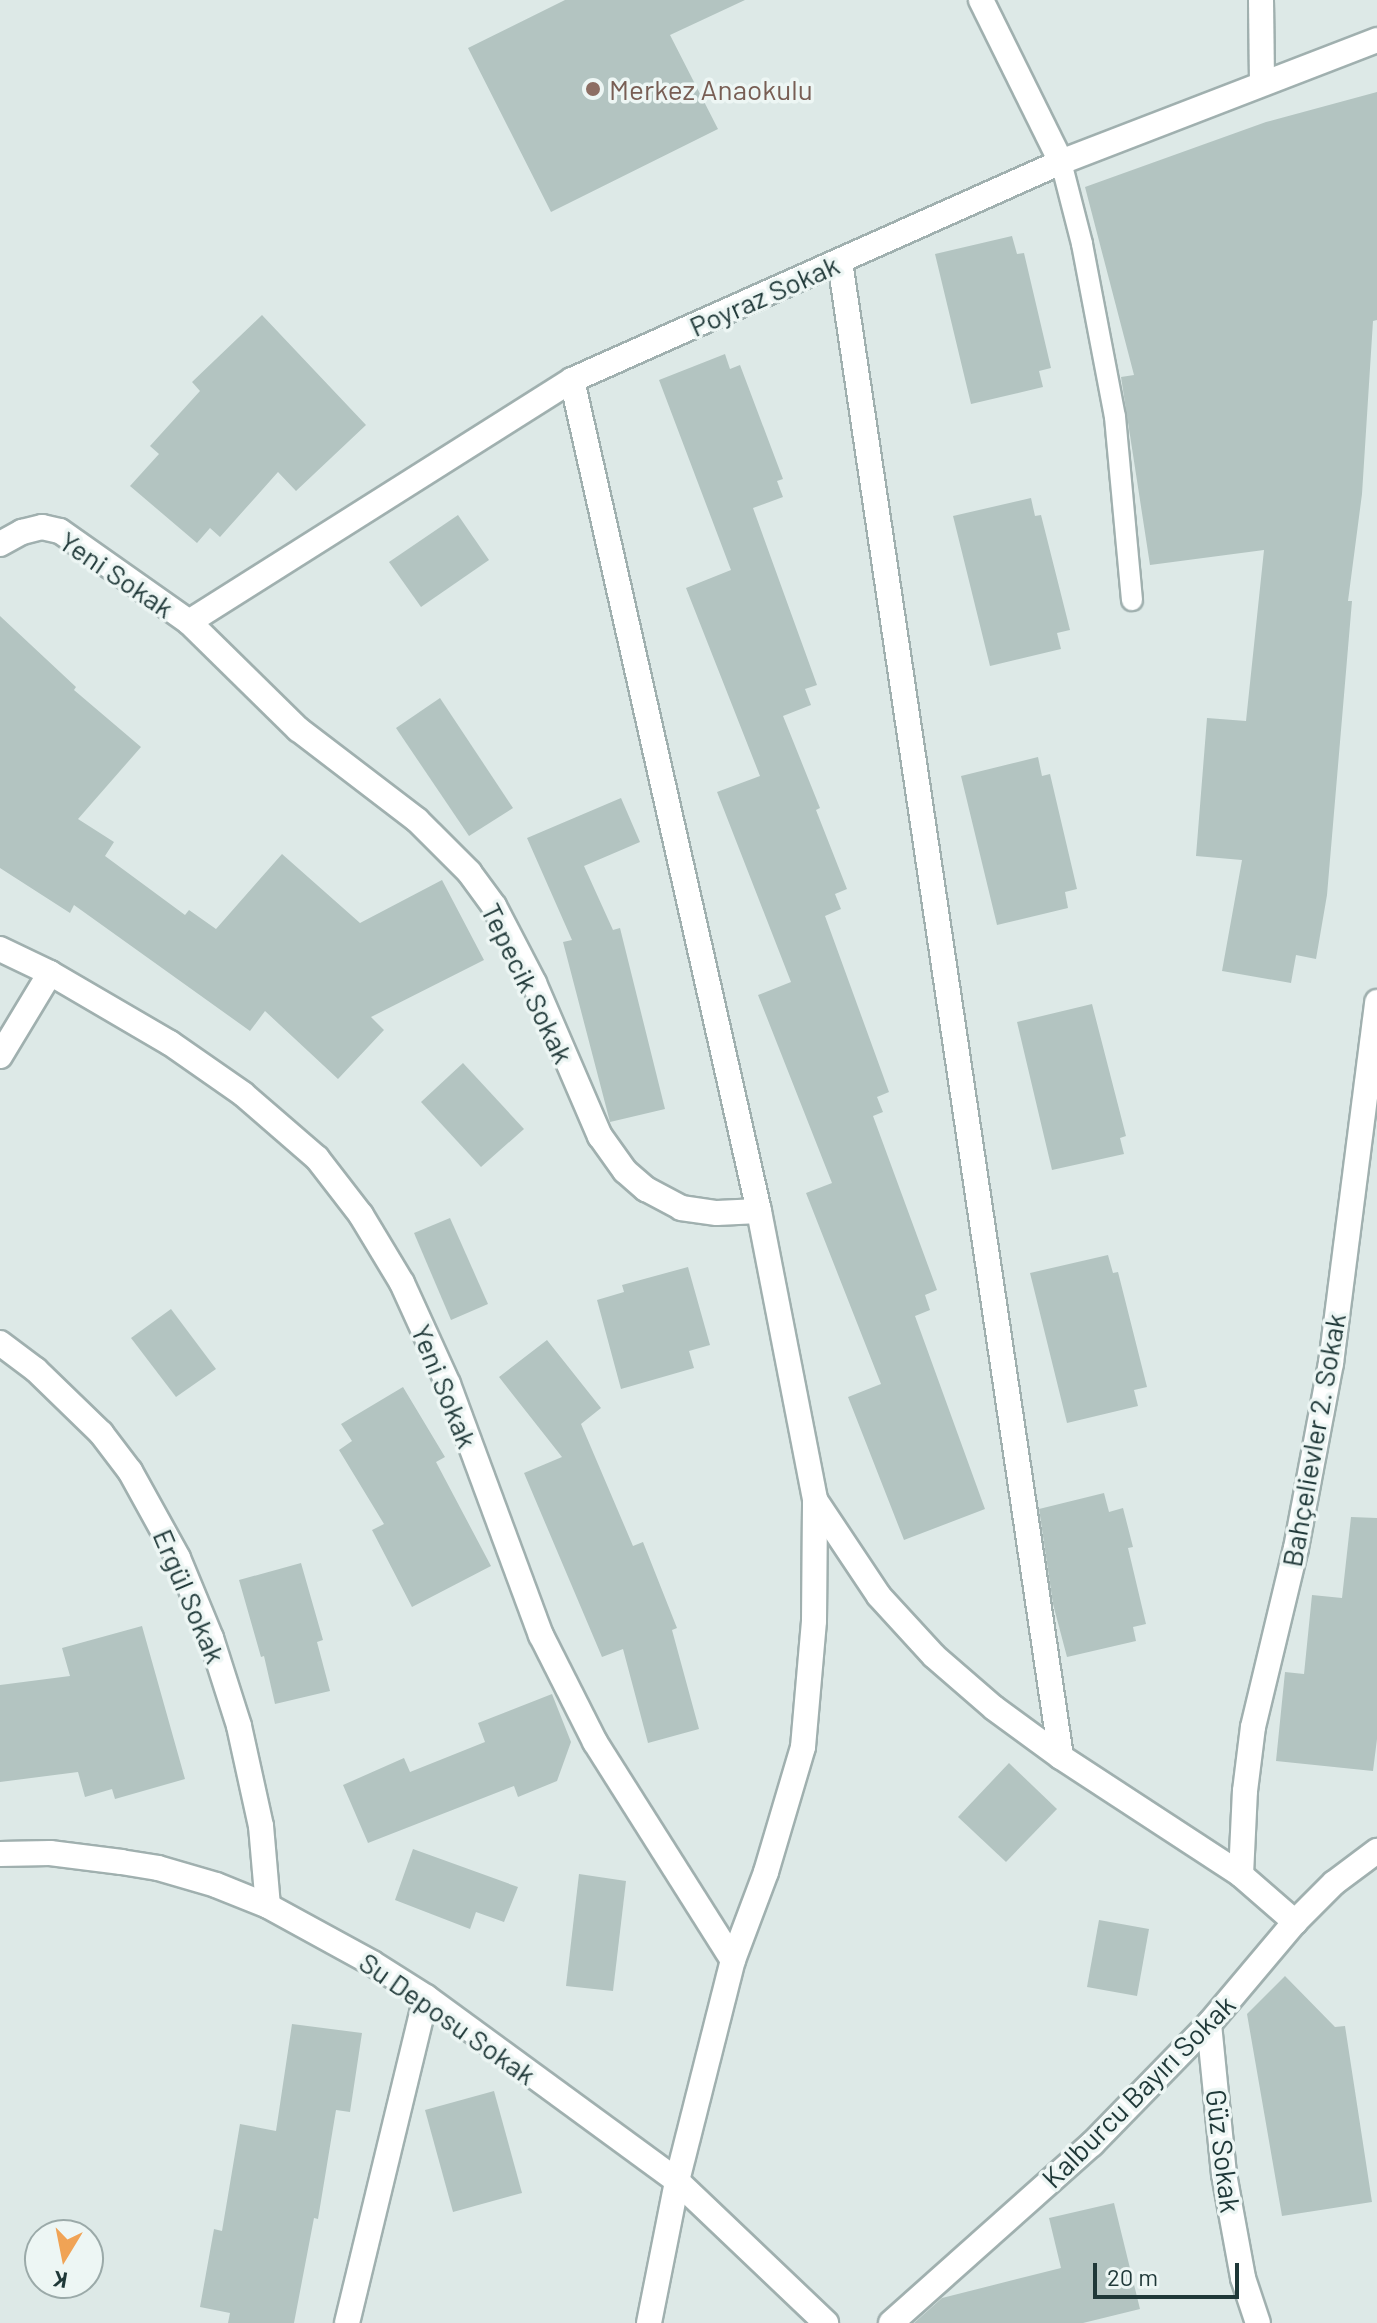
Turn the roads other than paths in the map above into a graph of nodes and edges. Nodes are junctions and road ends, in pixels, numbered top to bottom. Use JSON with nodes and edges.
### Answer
{"nodes":[{"id":1,"x":981,"y":0,"type":"edge"},
{"id":2,"x":1261,"y":0,"type":"edge"},
{"id":3,"x":1377,"y":40,"type":"edge"},
{"id":4,"x":1262,"y":82,"type":"junction"},
{"id":5,"x":1061,"y":162,"type":"junction"},
{"id":6,"x":840,"y":262,"type":"junction"},
{"id":7,"x":572,"y":380,"type":"junction"},
{"id":8,"x":0,"y":544,"type":"edge"},
{"id":9,"x":1132,"y":600,"type":"dead end"},
{"id":10,"x":189,"y":622,"type":"junction"},
{"id":11,"x":0,"y":949,"type":"edge"},
{"id":12,"x":50,"y":973,"type":"junction"},
{"id":13,"x":1377,"y":1002,"type":"edge"},
{"id":14,"x":0,"y":1056,"type":"edge"},
{"id":15,"x":759,"y":1211,"type":"junction"},
{"id":16,"x":0,"y":1343,"type":"edge"},
{"id":17,"x":815,"y":1500,"type":"junction"},
{"id":18,"x":1061,"y":1757,"type":"junction"},
{"id":19,"x":1377,"y":1851,"type":"edge"},
{"id":20,"x":0,"y":1854,"type":"edge"},
{"id":21,"x":1241,"y":1875,"type":"junction"},
{"id":22,"x":268,"y":1906,"type":"junction"},
{"id":23,"x":1295,"y":1922,"type":"junction"},
{"id":24,"x":733,"y":1960,"type":"junction"},
{"id":25,"x":426,"y":1997,"type":"junction"},
{"id":26,"x":1209,"y":2024,"type":"junction"},
{"id":27,"x":677,"y":2181,"type":"junction"},
{"id":28,"x":347,"y":2323,"type":"edge"},
{"id":29,"x":649,"y":2323,"type":"edge"},
{"id":30,"x":826,"y":2323,"type":"edge"},
{"id":31,"x":891,"y":2323,"type":"edge"},
{"id":32,"x":1258,"y":2323,"type":"edge"}],
"edges":[{"from":1,"to":5,"type":"street"},
{"from":2,"to":4,"type":"street"},
{"from":3,"to":4,"type":"street","name":"Poyraz Sokak"},
{"from":4,"to":5,"type":"street","name":"Poyraz Sokak"},
{"from":5,"to":6,"type":"street","name":"Poyraz Sokak"},
{"from":5,"to":9,"type":"lane"},
{"from":6,"to":7,"type":"street","name":"Poyraz Sokak"},
{"from":6,"to":18,"type":"street"},
{"from":7,"to":10,"type":"street","name":"Poyraz Sokak"},
{"from":7,"to":15,"type":"street"},
{"from":8,"to":10,"type":"street","name":"Yeni Sokak"},
{"from":10,"to":15,"type":"street","name":"Tepecik Sokak"},
{"from":11,"to":12,"type":"street","name":"Yeni Sokak"},
{"from":12,"to":14,"type":"street"},
{"from":12,"to":24,"type":"street","name":"Yeni Sokak"},
{"from":13,"to":21,"type":"street","name":"Bahçelievler 2. Sokak"},
{"from":15,"to":17,"type":"street"},
{"from":16,"to":22,"type":"street","name":"Ergül Sokak"},
{"from":17,"to":18,"type":"street"},
{"from":17,"to":24,"type":"street"},
{"from":18,"to":21,"type":"street"},
{"from":19,"to":23,"type":"street","name":"Kalburcu Bayırı Sokak"},
{"from":20,"to":22,"type":"street","name":"Su Deposu Sokak"},
{"from":21,"to":23,"type":"street"},
{"from":22,"to":25,"type":"street","name":"Su Deposu Sokak"},
{"from":23,"to":26,"type":"street","name":"Kalburcu Bayırı Sokak"},
{"from":24,"to":27,"type":"street"},
{"from":25,"to":27,"type":"street","name":"Su Deposu Sokak"},
{"from":25,"to":28,"type":"street"},
{"from":26,"to":31,"type":"street","name":"Kalburcu Bayırı Sokak"},
{"from":26,"to":32,"type":"street","name":"Güz Sokak"},
{"from":27,"to":29,"type":"street"},
{"from":27,"to":30,"type":"street","name":"Su Deposu Sokak"}]}
